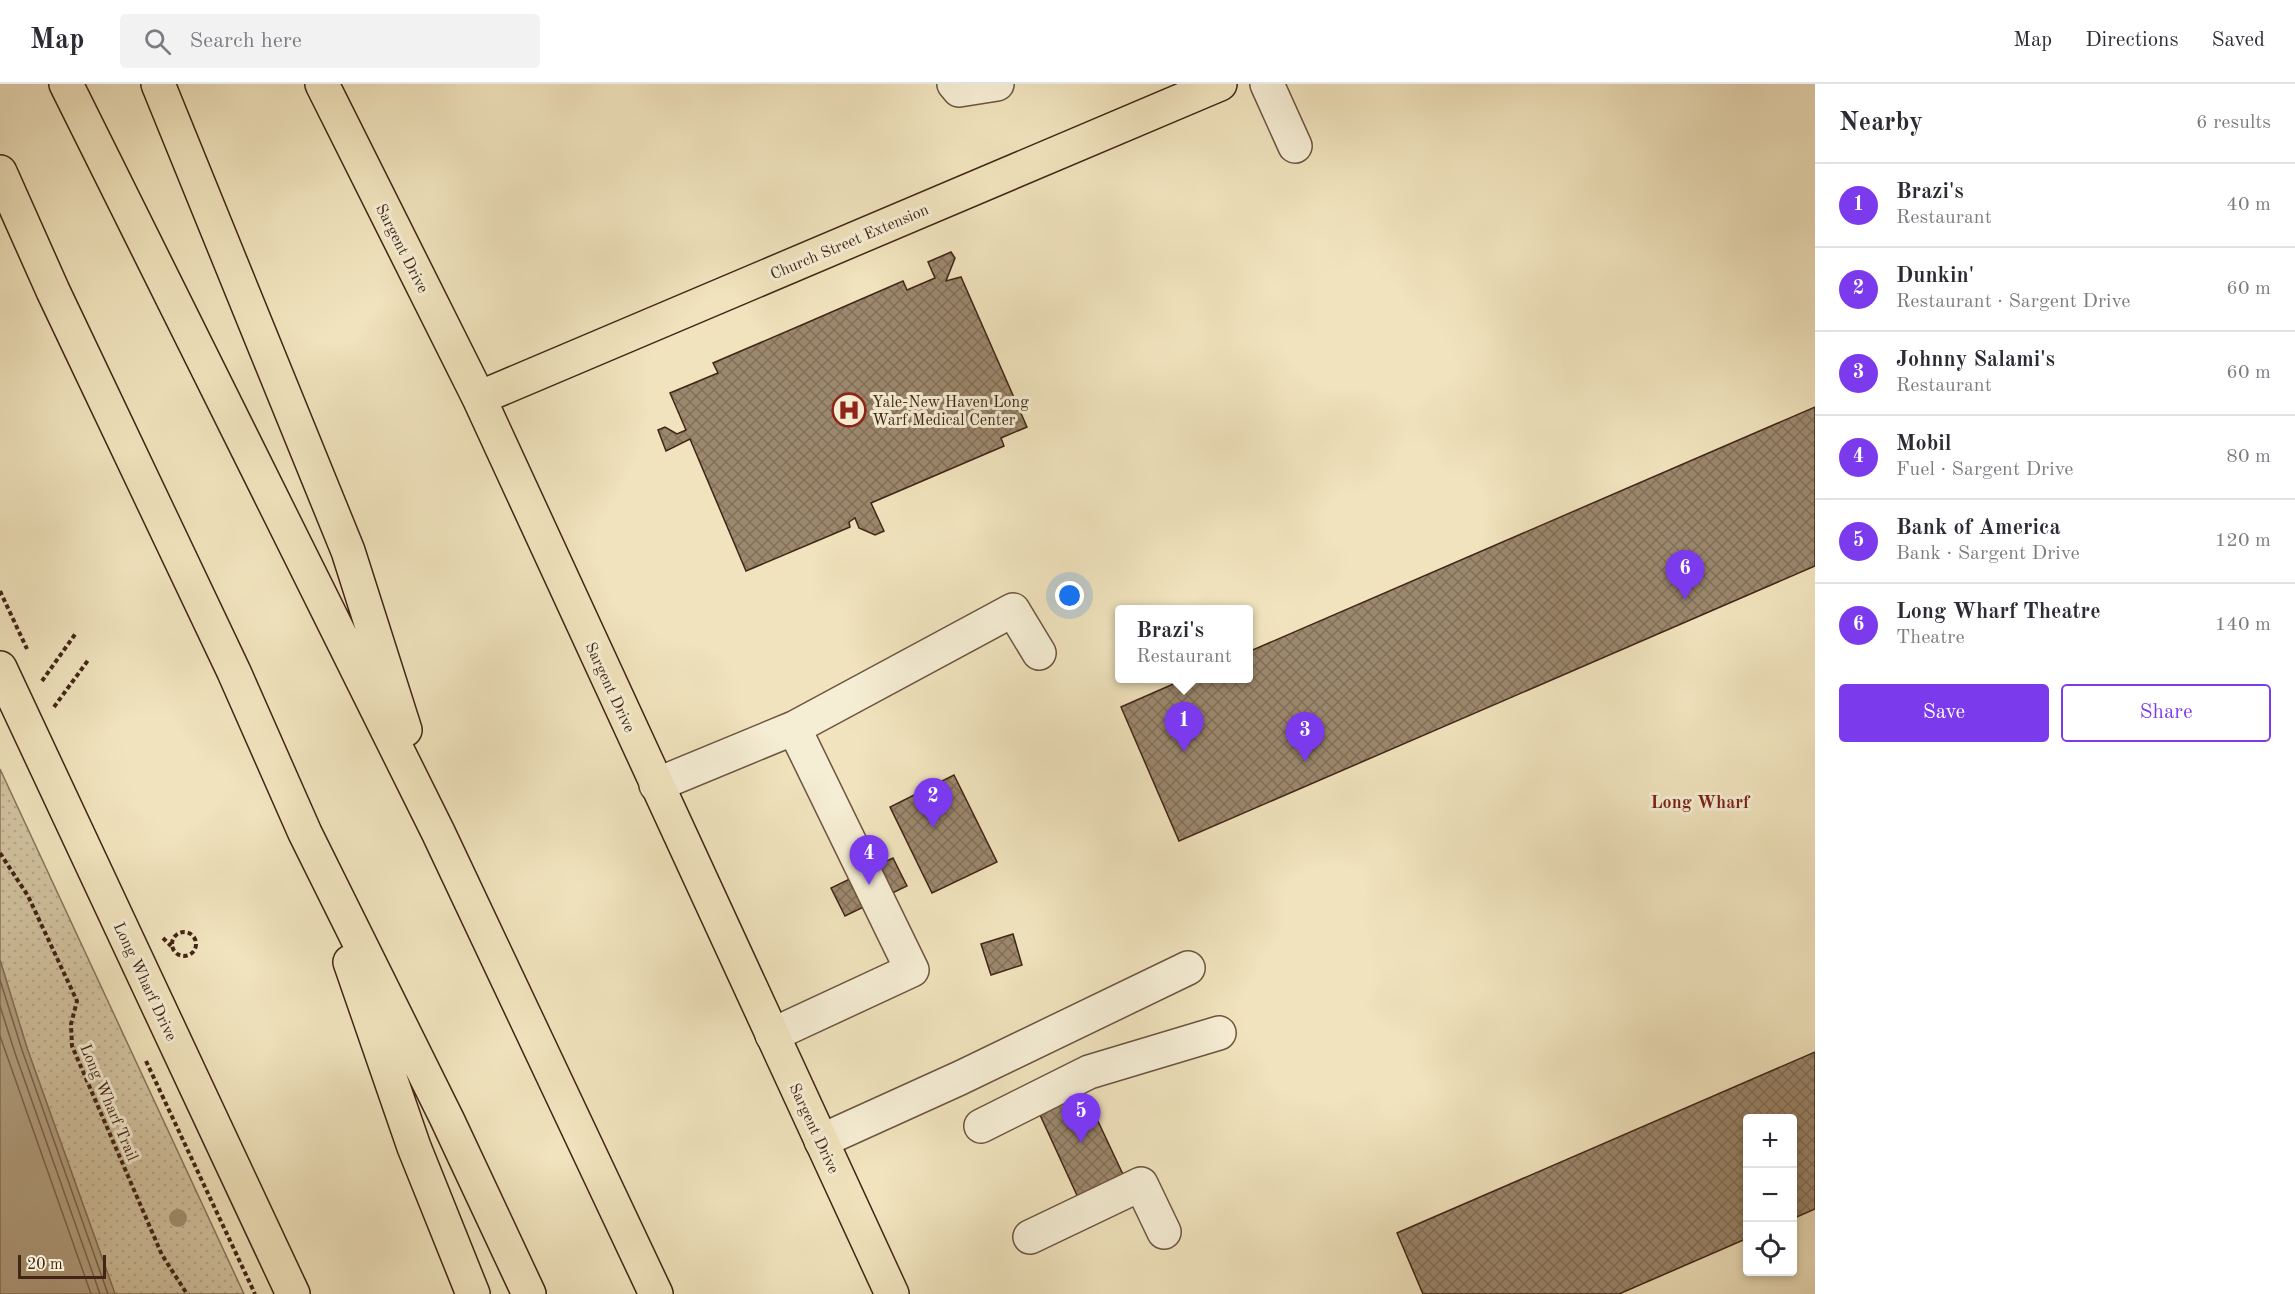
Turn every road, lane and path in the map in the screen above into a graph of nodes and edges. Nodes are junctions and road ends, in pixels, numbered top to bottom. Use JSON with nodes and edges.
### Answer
{"nodes":[{"id":1,"x":66,"y":84,"type":"edge"},
{"id":2,"x":158,"y":84,"type":"edge"},
{"id":3,"x":322,"y":84,"type":"edge"},
{"id":4,"x":954,"y":84,"type":"edge"},
{"id":5,"x":997,"y":84,"type":"edge"},
{"id":6,"x":1220,"y":84,"type":"edge"},
{"id":7,"x":1267,"y":84,"type":"edge"},
{"id":8,"x":1295,"y":146,"type":"dead end"},
{"id":9,"x":0,"y":172,"type":"edge"},
{"id":10,"x":0,"y":214,"type":"edge"},
{"id":11,"x":53,"y":291,"type":"junction"},
{"id":12,"x":479,"y":399,"type":"junction"},
{"id":13,"x":76,"y":633,"type":"dead end"},
{"id":14,"x":1039,"y":653,"type":"dead end"},
{"id":15,"x":89,"y":659,"type":"dead end"},
{"id":16,"x":0,"y":668,"type":"edge"},
{"id":17,"x":42,"y":681,"type":"dead end"},
{"id":18,"x":54,"y":707,"type":"dead end"},
{"id":19,"x":794,"y":728,"type":"junction"},
{"id":20,"x":656,"y":785,"type":"junction"},
{"id":21,"x":438,"y":832,"type":"junction"},
{"id":22,"x":305,"y":833,"type":"junction"},
{"id":23,"x":0,"y":853,"type":"edge"},
{"id":24,"x":176,"y":934,"type":"joint"},
{"id":25,"x":1188,"y":968,"type":"dead end"},
{"id":26,"x":1219,"y":1033,"type":"dead end"},
{"id":27,"x":772,"y":1035,"type":"junction"},
{"id":28,"x":142,"y":1052,"type":"dead end"},
{"id":29,"x":981,"y":1126,"type":"dead end"},
{"id":30,"x":821,"y":1141,"type":"junction"},
{"id":31,"x":1164,"y":1232,"type":"dead end"},
{"id":32,"x":1030,"y":1237,"type":"dead end"},
{"id":33,"x":187,"y":1294,"type":"edge"},
{"id":34,"x":255,"y":1294,"type":"edge"},
{"id":35,"x":293,"y":1294,"type":"edge"},
{"id":36,"x":473,"y":1294,"type":"edge"},
{"id":37,"x":529,"y":1294,"type":"edge"},
{"id":38,"x":656,"y":1294,"type":"edge"},
{"id":39,"x":892,"y":1294,"type":"edge"}],
"edges":[{"from":1,"to":21,"type":"main road"},
{"from":2,"to":21,"type":"main road"},
{"from":3,"to":12,"type":"main road","name":"Sargent Drive"},
{"from":4,"to":5,"type":"lane"},
{"from":6,"to":12,"type":"main road","name":"Church Street Extension"},
{"from":7,"to":8,"type":"lane"},
{"from":9,"to":11,"type":"main road"},
{"from":10,"to":11,"type":"main road"},
{"from":11,"to":22,"type":"main road"},
{"from":12,"to":20,"type":"main road","name":"Sargent Drive"},
{"from":13,"to":17,"type":"path"},
{"from":14,"to":19,"type":"lane"},
{"from":15,"to":18,"type":"path"},
{"from":16,"to":35,"type":"main road","name":"Long Wharf Drive"},
{"from":19,"to":20,"type":"lane"},
{"from":19,"to":27,"type":"lane"},
{"from":20,"to":27,"type":"main road","name":"Sargent Drive"},
{"from":21,"to":38,"type":"main road"},
{"from":22,"to":36,"type":"main road"},
{"from":22,"to":37,"type":"main road"},
{"from":23,"to":33,"type":"path","name":"Long Wharf Trail"},
{"from":24,"to":24,"type":"path"},
{"from":25,"to":30,"type":"lane"},
{"from":26,"to":29,"type":"lane"},
{"from":27,"to":30,"type":"main road","name":"Sargent Drive"},
{"from":28,"to":34,"type":"path"},
{"from":30,"to":39,"type":"main road","name":"Sargent Drive"},
{"from":31,"to":32,"type":"lane"}]}
